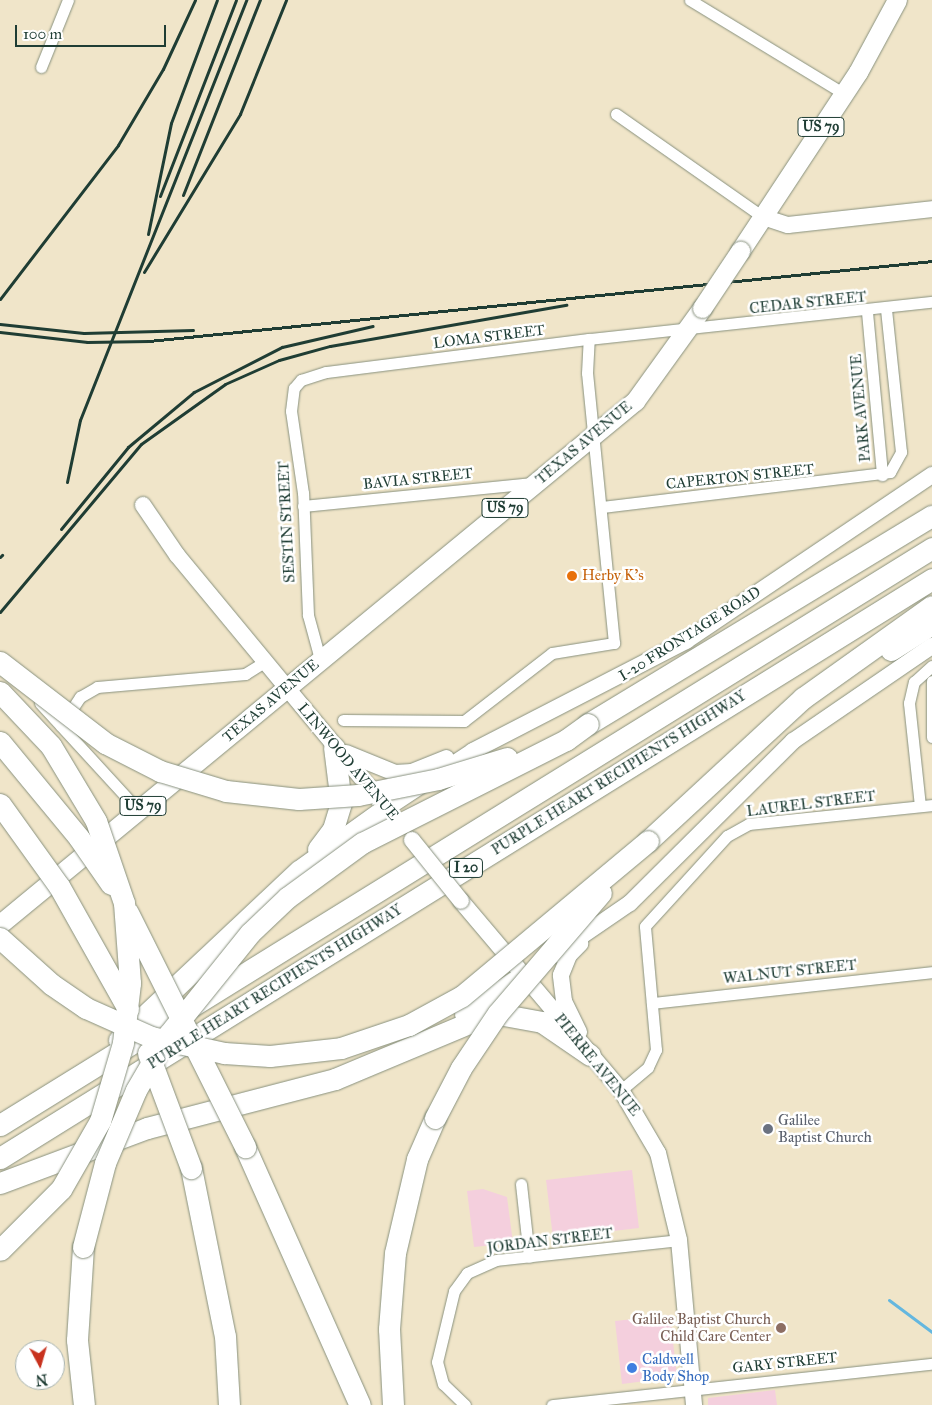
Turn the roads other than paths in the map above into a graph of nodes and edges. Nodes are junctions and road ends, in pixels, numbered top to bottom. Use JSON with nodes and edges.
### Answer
{"nodes":[{"id":1,"x":68,"y":0,"type":"edge"},
{"id":2,"x":690,"y":0,"type":"edge"},
{"id":3,"x":897,"y":0,"type":"edge"},
{"id":4,"x":42,"y":67,"type":"dead end"},
{"id":5,"x":843,"y":93,"type":"junction"},
{"id":6,"x":616,"y":114,"type":"dead end"},
{"id":7,"x":932,"y":210,"type":"edge"},
{"id":8,"x":763,"y":217,"type":"junction"},
{"id":9,"x":932,"y":302,"type":"edge"},
{"id":10,"x":886,"y":310,"type":"junction"},
{"id":11,"x":867,"y":312,"type":"junction"},
{"id":12,"x":687,"y":330,"type":"junction"},
{"id":13,"x":589,"y":339,"type":"junction"},
{"id":14,"x":297,"y":383,"type":"joint"},
{"id":15,"x":593,"y":435,"type":"junction"},
{"id":16,"x":882,"y":475,"type":"junction"},
{"id":17,"x":932,"y":475,"type":"edge"},
{"id":18,"x":536,"y":482,"type":"junction"},
{"id":19,"x":143,"y":504,"type":"dead end"},
{"id":20,"x":303,"y":506,"type":"junction"},
{"id":21,"x":602,"y":507,"type":"junction"},
{"id":22,"x":932,"y":510,"type":"edge"},
{"id":23,"x":932,"y":516,"type":"edge"},
{"id":24,"x":894,"y":537,"type":"junction"},
{"id":25,"x":932,"y":548,"type":"edge"},
{"id":26,"x":932,"y":578,"type":"edge"},
{"id":27,"x":932,"y":606,"type":"edge"},
{"id":28,"x":932,"y":624,"type":"edge"},
{"id":29,"x":932,"y":646,"type":"edge"},
{"id":30,"x":320,"y":660,"type":"junction"},
{"id":31,"x":0,"y":662,"type":"edge"},
{"id":32,"x":264,"y":662,"type":"junction"},
{"id":33,"x":932,"y":666,"type":"edge"},
{"id":34,"x":932,"y":681,"type":"edge"},
{"id":35,"x":286,"y":689,"type":"junction"},
{"id":36,"x":0,"y":692,"type":"edge"},
{"id":37,"x":31,"y":694,"type":"dead end"},
{"id":38,"x":343,"y":720,"type":"dead end"},
{"id":39,"x":588,"y":724,"type":"junction"},
{"id":40,"x":61,"y":726,"type":"junction"},
{"id":41,"x":518,"y":728,"type":"junction"},
{"id":42,"x":932,"y":737,"type":"edge"},
{"id":43,"x":0,"y":742,"type":"edge"},
{"id":44,"x":334,"y":747,"type":"junction"},
{"id":45,"x":746,"y":752,"type":"junction"},
{"id":46,"x":0,"y":804,"type":"edge"},
{"id":47,"x":926,"y":805,"type":"edge"},
{"id":48,"x":387,"y":808,"type":"junction"},
{"id":49,"x":138,"y":810,"type":"junction"},
{"id":50,"x":648,"y":841,"type":"junction"},
{"id":51,"x":299,"y":870,"type":"junction"},
{"id":52,"x":461,"y":901,"type":"joint"},
{"id":53,"x":618,"y":912,"type":"junction"},
{"id":54,"x":0,"y":924,"type":"edge"},
{"id":55,"x":0,"y":938,"type":"edge"},
{"id":56,"x":932,"y":972,"type":"edge"},
{"id":57,"x":523,"y":976,"type":"junction"},
{"id":58,"x":652,"y":1003,"type":"junction"},
{"id":59,"x":430,"y":1038,"type":"junction"},
{"id":60,"x":590,"y":1055,"type":"junction"},
{"id":61,"x":87,"y":1071,"type":"junction"},
{"id":62,"x":621,"y":1090,"type":"junction"},
{"id":63,"x":0,"y":1125,"type":"edge"},
{"id":64,"x":0,"y":1158,"type":"edge"},
{"id":65,"x":0,"y":1183,"type":"edge"},
{"id":66,"x":521,"y":1184,"type":"dead end"},
{"id":67,"x":678,"y":1240,"type":"junction"},
{"id":68,"x":0,"y":1250,"type":"edge"},
{"id":69,"x":529,"y":1256,"type":"junction"},
{"id":70,"x":932,"y":1364,"type":"edge"},
{"id":71,"x":693,"y":1397,"type":"edge"},
{"id":72,"x":570,"y":1404,"type":"edge"},
{"id":73,"x":84,"y":1405,"type":"edge"},
{"id":74,"x":230,"y":1405,"type":"edge"},
{"id":75,"x":360,"y":1405,"type":"edge"},
{"id":76,"x":394,"y":1405,"type":"edge"},
{"id":77,"x":465,"y":1405,"type":"edge"},
{"id":78,"x":552,"y":1405,"type":"edge"}],
"edges":[{"from":1,"to":4,"type":"street"},
{"from":2,"to":5,"type":"street"},
{"from":3,"to":5,"type":"main road","name":"TEXAS AVENUE","number":"US 79"},
{"from":5,"to":8,"type":"main road","name":"TEXAS AVENUE","number":"US 79"},
{"from":6,"to":8,"type":"street"},
{"from":7,"to":8,"type":"main road"},
{"from":8,"to":12,"type":"main road","name":"TEXAS AVENUE","number":"US 79","bridge":true},
{"from":9,"to":10,"type":"street","name":"CEDAR STREET"},
{"from":10,"to":11,"type":"street","name":"CEDAR STREET"},
{"from":10,"to":16,"type":"street","name":"PARK AVENUE"},
{"from":11,"to":12,"type":"street","name":"CEDAR STREET"},
{"from":11,"to":16,"type":"street","name":"PARK AVENUE"},
{"from":12,"to":13,"type":"street","name":"LOMA STREET"},
{"from":12,"to":15,"type":"main road","name":"TEXAS AVENUE","number":"US 79"},
{"from":13,"to":14,"type":"street","name":"LOMA STREET"},
{"from":13,"to":15,"type":"street"},
{"from":14,"to":20,"type":"street","name":"SESTIN STREET"},
{"from":15,"to":18,"type":"main road","name":"TEXAS AVENUE","number":"US 79"},
{"from":15,"to":21,"type":"street"},
{"from":16,"to":21,"type":"street","name":"CAPERTON STREET"},
{"from":17,"to":41,"type":"main road","name":"I-20 FRONTAGE ROAD"},
{"from":18,"to":20,"type":"street","name":"BAVIA STREET"},
{"from":18,"to":30,"type":"main road","name":"TEXAS AVENUE","number":"US 79"},
{"from":19,"to":32,"type":"main road","name":"LINWOOD AVENUE"},
{"from":20,"to":30,"type":"street","name":"SESTIN STREET"},
{"from":21,"to":38,"type":"street"},
{"from":22,"to":24,"type":"highway"},
{"from":23,"to":24,"type":"highway"},
{"from":24,"to":39,"type":"highway"},
{"from":25,"to":61,"type":"highway","name":"PURPLE HEART RECIPIENTS HIGHWAY","number":"I 20"},
{"from":26,"to":64,"type":"highway","name":"PURPLE HEART RECIPIENTS HIGHWAY","number":"I 20"},
{"from":27,"to":45,"type":"highway"},
{"from":28,"to":45,"type":"highway"},
{"from":29,"to":53,"type":"main road"},
{"from":30,"to":35,"type":"main road","name":"TEXAS AVENUE","number":"US 79"},
{"from":31,"to":39,"type":"highway","bridge":true},
{"from":32,"to":35,"type":"main road","name":"LINWOOD AVENUE"},
{"from":32,"to":40,"type":"street"},
{"from":33,"to":47,"type":"street"},
{"from":34,"to":42,"type":"street"},
{"from":35,"to":44,"type":"main road","name":"LINWOOD AVENUE"},
{"from":35,"to":49,"type":"main road","name":"TEXAS AVENUE","number":"US 79"},
{"from":36,"to":68,"type":"highway","bridge":true},
{"from":37,"to":40,"type":"street"},
{"from":39,"to":73,"type":"highway","bridge":true},
{"from":40,"to":49,"type":"street"},
{"from":41,"to":44,"type":"main road"},
{"from":41,"to":48,"type":"main road","name":"I-20 FRONTAGE ROAD"},
{"from":43,"to":75,"type":"highway","bridge":true},
{"from":44,"to":48,"type":"main road","name":"LINWOOD AVENUE"},
{"from":44,"to":51,"type":"highway"},
{"from":45,"to":50,"type":"highway"},
{"from":46,"to":74,"type":"highway","bridge":true},
{"from":47,"to":58,"type":"street","name":"LAUREL STREET"},
{"from":48,"to":51,"type":"highway"},
{"from":48,"to":52,"type":"main road","name":"LINWOOD AVENUE","bridge":true},
{"from":49,"to":54,"type":"main road","name":"TEXAS AVENUE","number":"US 79"},
{"from":50,"to":55,"type":"highway","bridge":true},
{"from":50,"to":76,"type":"highway","bridge":true},
{"from":51,"to":61,"type":"highway"},
{"from":52,"to":57,"type":"main road","name":"PIERRE AVENUE"},
{"from":53,"to":57,"type":"main road"},
{"from":53,"to":60,"type":"main road"},
{"from":56,"to":58,"type":"street","name":"WALNUT STREET"},
{"from":57,"to":59,"type":"highway"},
{"from":57,"to":60,"type":"main road","name":"PIERRE AVENUE"},
{"from":58,"to":62,"type":"street","name":"LAUREL STREET"},
{"from":59,"to":60,"type":"highway"},
{"from":59,"to":65,"type":"highway"},
{"from":60,"to":62,"type":"main road","name":"PIERRE AVENUE"},
{"from":61,"to":63,"type":"highway","name":"PURPLE HEART RECIPIENTS HIGHWAY","number":"I 20"},
{"from":62,"to":67,"type":"main road","name":"PIERRE AVENUE"},
{"from":66,"to":69,"type":"street"},
{"from":67,"to":69,"type":"street","name":"JORDAN STREET"},
{"from":67,"to":71,"type":"main road","name":"PIERRE AVENUE"},
{"from":69,"to":77,"type":"street","name":"JORDAN STREET"},
{"from":70,"to":71,"type":"street","name":"GARY STREET"},
{"from":71,"to":72,"type":"street","name":"GARY STREET"},
{"from":72,"to":78,"type":"street","name":"GARY STREET"}]}
